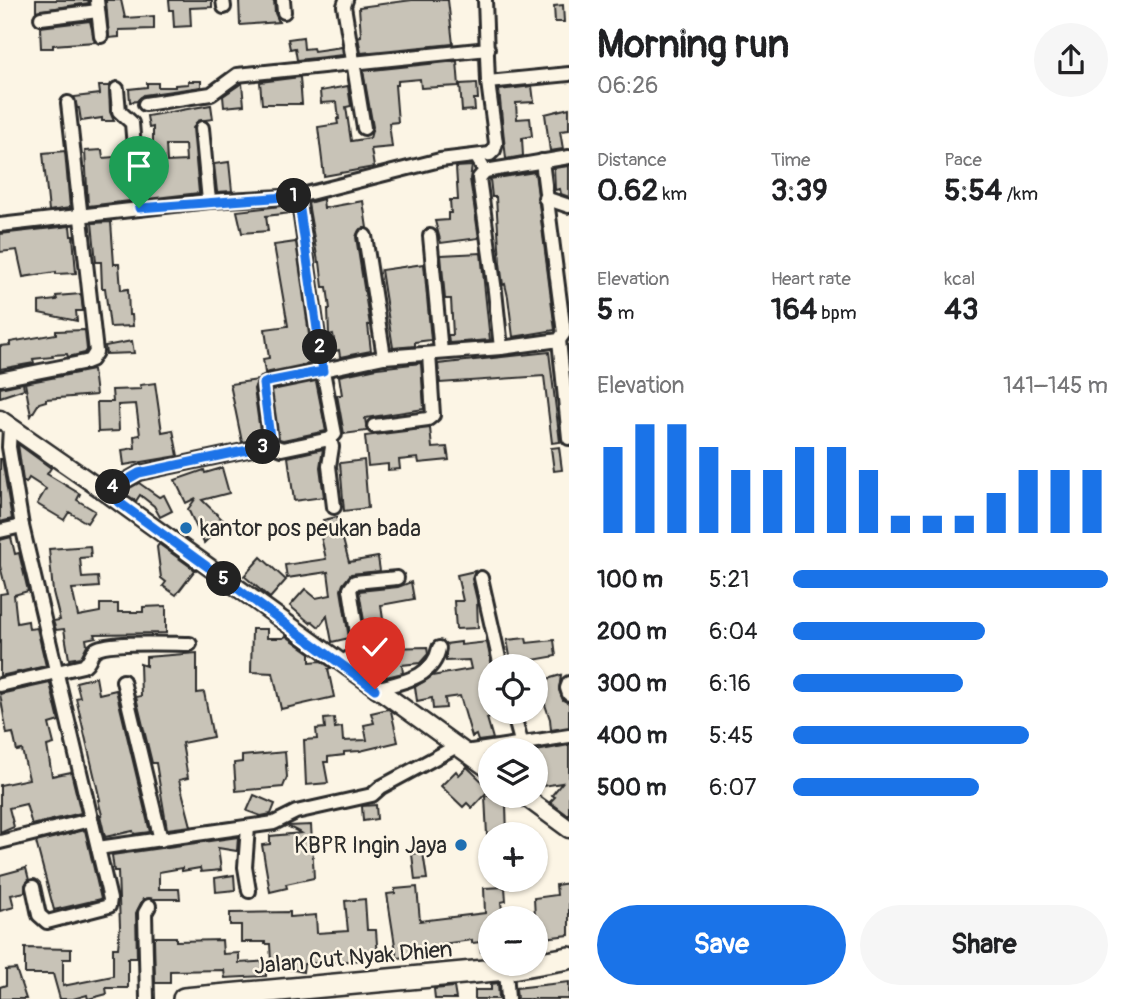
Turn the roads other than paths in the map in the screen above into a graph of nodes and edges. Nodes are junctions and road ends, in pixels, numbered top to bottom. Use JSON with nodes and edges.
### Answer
{"nodes":[{"id":1,"x":346,"y":0,"type":"edge"},
{"id":2,"x":485,"y":0,"type":"edge"},
{"id":3,"x":97,"y":6,"type":"edge"},
{"id":4,"x":41,"y":18,"type":"dead end"},
{"id":5,"x":101,"y":36,"type":"dead end"},
{"id":6,"x":488,"y":49,"type":"junction"},
{"id":7,"x":352,"y":63,"type":"junction"},
{"id":8,"x":569,"y":74,"type":"edge"},
{"id":9,"x":488,"y":82,"type":"junction"},
{"id":10,"x":117,"y":89,"type":"dead end"},
{"id":11,"x":68,"y":103,"type":"dead end"},
{"id":12,"x":145,"y":104,"type":"dead end"},
{"id":13,"x":202,"y":128,"type":"dead end"},
{"id":14,"x":363,"y":128,"type":"dead end"},
{"id":15,"x":476,"y":156,"type":"junction"},
{"id":16,"x":569,"y":157,"type":"edge"},
{"id":17,"x":541,"y":161,"type":"junction"},
{"id":18,"x":485,"y":171,"type":"junction"},
{"id":19,"x":298,"y":196,"type":"junction"},
{"id":20,"x":545,"y":198,"type":"junction"},
{"id":21,"x":209,"y":201,"type":"junction"},
{"id":22,"x":569,"y":206,"type":"edge"},
{"id":23,"x":139,"y":208,"type":"junction"},
{"id":24,"x":81,"y":216,"type":"junction"},
{"id":25,"x":0,"y":225,"type":"edge"},
{"id":26,"x":365,"y":236,"type":"dead end"},
{"id":27,"x":429,"y":236,"type":"dead end"},
{"id":28,"x":559,"y":340,"type":"junction"},
{"id":29,"x":501,"y":348,"type":"junction"},
{"id":30,"x":435,"y":353,"type":"junction"},
{"id":31,"x":384,"y":357,"type":"junction"},
{"id":32,"x":323,"y":371,"type":"junction"},
{"id":33,"x":0,"y":379,"type":"edge"},
{"id":34,"x":5,"y":423,"type":"edge"},
{"id":35,"x":374,"y":426,"type":"dead end"},
{"id":36,"x":569,"y":438,"type":"edge"},
{"id":37,"x":330,"y":439,"type":"junction"},
{"id":38,"x":271,"y":445,"type":"junction"},
{"id":39,"x":105,"y":492,"type":"junction"},
{"id":40,"x":334,"y":507,"type":"dead end"},
{"id":41,"x":22,"y":526,"type":"junction"},
{"id":42,"x":0,"y":531,"type":"edge"},
{"id":43,"x":397,"y":578,"type":"dead end"},
{"id":44,"x":481,"y":578,"type":"dead end"},
{"id":45,"x":190,"y":644,"type":"dead end"},
{"id":46,"x":439,"y":648,"type":"dead end"},
{"id":47,"x":498,"y":654,"type":"edge"},
{"id":48,"x":341,"y":663,"type":"junction"},
{"id":49,"x":55,"y":673,"type":"junction"},
{"id":50,"x":123,"y":681,"type":"dead end"},
{"id":51,"x":569,"y":683,"type":"edge"},
{"id":52,"x":0,"y":685,"type":"edge"},
{"id":53,"x":375,"y":689,"type":"junction"},
{"id":54,"x":569,"y":694,"type":"edge"},
{"id":55,"x":569,"y":736,"type":"edge"},
{"id":56,"x":548,"y":740,"type":"edge"},
{"id":57,"x":478,"y":748,"type":"edge"},
{"id":58,"x":461,"y":749,"type":"junction"},
{"id":59,"x":478,"y":762,"type":"edge"},
{"id":60,"x":540,"y":808,"type":"edge"},
{"id":61,"x":90,"y":820,"type":"junction"},
{"id":62,"x":248,"y":827,"type":"junction"},
{"id":63,"x":569,"y":829,"type":"edge"},
{"id":64,"x":161,"y":840,"type":"junction"},
{"id":65,"x":0,"y":842,"type":"edge"},
{"id":66,"x":98,"y":848,"type":"junction"},
{"id":67,"x":33,"y":887,"type":"dead end"},
{"id":68,"x":249,"y":891,"type":"dead end"},
{"id":69,"x":149,"y":905,"type":"dead end"},
{"id":70,"x":569,"y":958,"type":"edge"},
{"id":71,"x":548,"y":962,"type":"edge"},
{"id":72,"x":478,"y":972,"type":"edge"},
{"id":73,"x":506,"y":976,"type":"edge"},
{"id":74,"x":268,"y":995,"type":"edge"},
{"id":75,"x":147,"y":999,"type":"edge"},
{"id":76,"x":184,"y":999,"type":"edge"},
{"id":77,"x":508,"y":999,"type":"edge"}],
"edges":[{"from":1,"to":7,"type":"street"},
{"from":2,"to":6,"type":"street"},
{"from":3,"to":4,"type":"street"},
{"from":3,"to":5,"type":"street"},
{"from":6,"to":7,"type":"street"},
{"from":6,"to":9,"type":"street"},
{"from":7,"to":12,"type":"street"},
{"from":7,"to":14,"type":"street"},
{"from":8,"to":9,"type":"street"},
{"from":9,"to":15,"type":"street"},
{"from":10,"to":23,"type":"street"},
{"from":11,"to":24,"type":"street"},
{"from":13,"to":21,"type":"street"},
{"from":15,"to":18,"type":"street"},
{"from":15,"to":19,"type":"street"},
{"from":16,"to":17,"type":"street"},
{"from":17,"to":18,"type":"street"},
{"from":17,"to":20,"type":"street"},
{"from":18,"to":29,"type":"street"},
{"from":19,"to":21,"type":"street"},
{"from":19,"to":32,"type":"street"},
{"from":20,"to":22,"type":"street"},
{"from":20,"to":28,"type":"street"},
{"from":21,"to":23,"type":"street"},
{"from":23,"to":24,"type":"street"},
{"from":24,"to":25,"type":"street"},
{"from":24,"to":33,"type":"street"},
{"from":26,"to":31,"type":"street"},
{"from":27,"to":30,"type":"street"},
{"from":28,"to":29,"type":"street"},
{"from":28,"to":36,"type":"street"},
{"from":29,"to":30,"type":"street"},
{"from":30,"to":31,"type":"street"},
{"from":30,"to":35,"type":"street"},
{"from":31,"to":32,"type":"street"},
{"from":32,"to":37,"type":"street"},
{"from":32,"to":38,"type":"street"},
{"from":34,"to":39,"type":"street"},
{"from":34,"to":41,"type":"street"},
{"from":37,"to":38,"type":"street"},
{"from":37,"to":40,"type":"street"},
{"from":38,"to":39,"type":"street"},
{"from":39,"to":48,"type":"street"},
{"from":41,"to":42,"type":"street"},
{"from":41,"to":49,"type":"street"},
{"from":43,"to":48,"type":"street"},
{"from":44,"to":47,"type":"street"},
{"from":45,"to":49,"type":"street"},
{"from":46,"to":53,"type":"street"},
{"from":48,"to":53,"type":"street"},
{"from":49,"to":52,"type":"street"},
{"from":49,"to":61,"type":"street"},
{"from":50,"to":64,"type":"street"},
{"from":51,"to":54,"type":"street"},
{"from":53,"to":58,"type":"street"},
{"from":55,"to":56,"type":"street"},
{"from":57,"to":58,"type":"street"},
{"from":58,"to":59,"type":"street"},
{"from":58,"to":62,"type":"street"},
{"from":60,"to":63,"type":"street"},
{"from":61,"to":65,"type":"street"},
{"from":61,"to":66,"type":"street"},
{"from":62,"to":64,"type":"street"},
{"from":62,"to":68,"type":"street"},
{"from":64,"to":66,"type":"street"},
{"from":66,"to":67,"type":"street"},
{"from":69,"to":75,"type":"street"},
{"from":70,"to":71,"type":"highway","name":"Jalan Cut Nyak Dhien"},
{"from":72,"to":74,"type":"highway","name":"Jalan Cut Nyak Dhien"},
{"from":73,"to":77,"type":"street"},
{"from":74,"to":76,"type":"highway","name":"Jalan Cut Nyak Dhien"}]}
